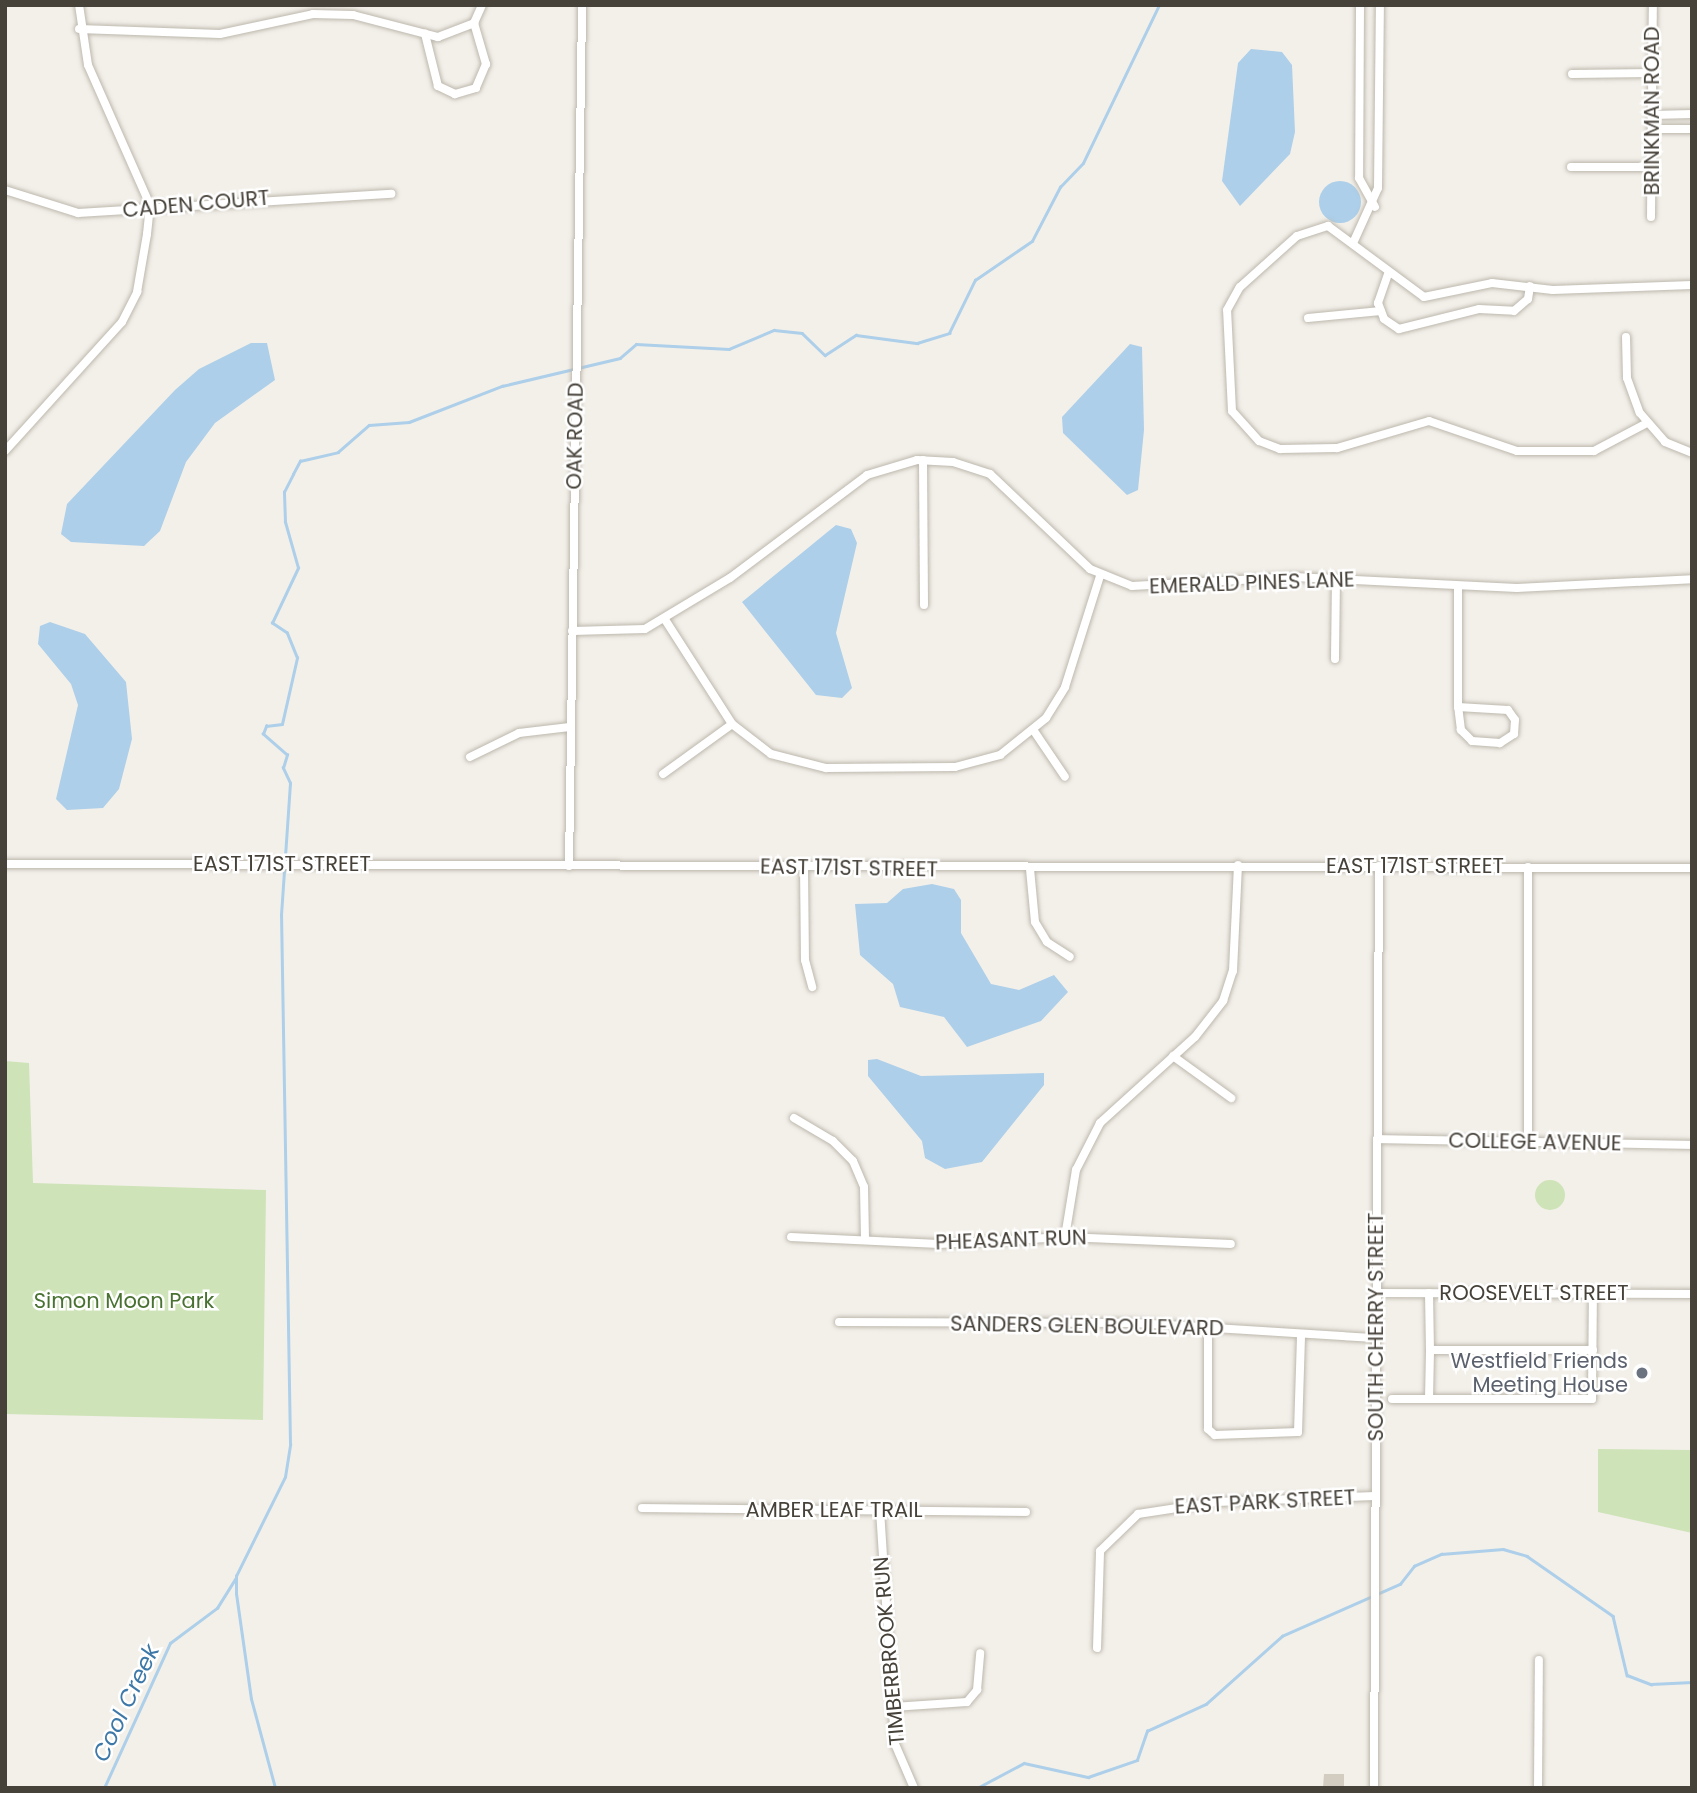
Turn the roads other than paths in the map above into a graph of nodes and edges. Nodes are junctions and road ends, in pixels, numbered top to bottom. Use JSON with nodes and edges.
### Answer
{"nodes":[{"id":1,"x":79,"y":5,"type":"edge"},
{"id":2,"x":482,"y":5,"type":"edge"},
{"id":3,"x":582,"y":5,"type":"edge"},
{"id":4,"x":1360,"y":5,"type":"edge"},
{"id":5,"x":1380,"y":5,"type":"edge"},
{"id":6,"x":1653,"y":5,"type":"edge"},
{"id":7,"x":474,"y":23,"type":"junction"},
{"id":8,"x":79,"y":29,"type":"junction"},
{"id":9,"x":425,"y":34,"type":"junction"},
{"id":10,"x":1573,"y":74,"type":"dead end"},
{"id":11,"x":1652,"y":74,"type":"junction"},
{"id":12,"x":1692,"y":114,"type":"edge"},
{"id":13,"x":1652,"y":115,"type":"junction"},
{"id":14,"x":1652,"y":129,"type":"junction"},
{"id":15,"x":1692,"y":129,"type":"edge"},
{"id":16,"x":1572,"y":167,"type":"dead end"},
{"id":17,"x":1652,"y":167,"type":"junction"},
{"id":18,"x":5,"y":190,"type":"edge"},
{"id":19,"x":391,"y":194,"type":"dead end"},
{"id":20,"x":150,"y":205,"type":"junction"},
{"id":21,"x":1375,"y":206,"type":"junction"},
{"id":22,"x":1651,"y":217,"type":"dead end"},
{"id":23,"x":1354,"y":242,"type":"junction"},
{"id":24,"x":1388,"y":274,"type":"junction"},
{"id":25,"x":1692,"y":285,"type":"edge"},
{"id":26,"x":1530,"y":286,"type":"junction"},
{"id":27,"x":1381,"y":311,"type":"junction"},
{"id":28,"x":1308,"y":318,"type":"dead end"},
{"id":29,"x":1626,"y":337,"type":"dead end"},
{"id":30,"x":1647,"y":424,"type":"junction"},
{"id":31,"x":5,"y":451,"type":"edge"},
{"id":32,"x":1692,"y":453,"type":"edge"},
{"id":33,"x":923,"y":460,"type":"junction"},
{"id":34,"x":1100,"y":576,"type":"junction"},
{"id":35,"x":1336,"y":579,"type":"junction"},
{"id":36,"x":1692,"y":579,"type":"edge"},
{"id":37,"x":1458,"y":586,"type":"junction"},
{"id":38,"x":924,"y":605,"type":"dead end"},
{"id":39,"x":664,"y":618,"type":"junction"},
{"id":40,"x":572,"y":631,"type":"junction"},
{"id":41,"x":1335,"y":659,"type":"dead end"},
{"id":42,"x":1458,"y":707,"type":"junction"},
{"id":43,"x":732,"y":724,"type":"junction"},
{"id":44,"x":570,"y":727,"type":"junction"},
{"id":45,"x":1034,"y":731,"type":"junction"},
{"id":46,"x":470,"y":757,"type":"dead end"},
{"id":47,"x":663,"y":774,"type":"dead end"},
{"id":48,"x":1065,"y":777,"type":"dead end"},
{"id":49,"x":5,"y":864,"type":"edge"},
{"id":50,"x":1238,"y":865,"type":"junction"},
{"id":51,"x":569,"y":866,"type":"junction"},
{"id":52,"x":804,"y":866,"type":"junction"},
{"id":53,"x":1379,"y":866,"type":"junction"},
{"id":54,"x":1528,"y":867,"type":"junction"},
{"id":55,"x":1692,"y":868,"type":"edge"},
{"id":56,"x":1030,"y":869,"type":"junction"},
{"id":57,"x":1070,"y":957,"type":"dead end"},
{"id":58,"x":812,"y":986,"type":"dead end"},
{"id":59,"x":1172,"y":1056,"type":"junction"},
{"id":60,"x":1231,"y":1098,"type":"dead end"},
{"id":61,"x":794,"y":1118,"type":"dead end"},
{"id":62,"x":1377,"y":1139,"type":"junction"},
{"id":63,"x":1528,"y":1142,"type":"junction"},
{"id":64,"x":1692,"y":1145,"type":"edge"},
{"id":65,"x":791,"y":1237,"type":"dead end"},
{"id":66,"x":1065,"y":1237,"type":"junction"},
{"id":67,"x":865,"y":1239,"type":"junction"},
{"id":68,"x":1231,"y":1244,"type":"dead end"},
{"id":69,"x":1377,"y":1293,"type":"junction"},
{"id":70,"x":1429,"y":1293,"type":"junction"},
{"id":71,"x":1593,"y":1294,"type":"junction"},
{"id":72,"x":1692,"y":1294,"type":"edge"},
{"id":73,"x":839,"y":1322,"type":"dead end"},
{"id":74,"x":1208,"y":1328,"type":"junction"},
{"id":75,"x":1301,"y":1334,"type":"junction"},
{"id":76,"x":1376,"y":1338,"type":"junction"},
{"id":77,"x":1430,"y":1350,"type":"junction"},
{"id":78,"x":1593,"y":1350,"type":"junction"},
{"id":79,"x":1392,"y":1399,"type":"dead end"},
{"id":80,"x":1429,"y":1399,"type":"junction"},
{"id":81,"x":1375,"y":1496,"type":"junction"},
{"id":82,"x":642,"y":1508,"type":"dead end"},
{"id":83,"x":880,"y":1510,"type":"junction"},
{"id":84,"x":1026,"y":1512,"type":"dead end"},
{"id":85,"x":1097,"y":1648,"type":"dead end"},
{"id":86,"x":980,"y":1653,"type":"dead end"},
{"id":87,"x":1539,"y":1660,"type":"dead end"},
{"id":88,"x":893,"y":1707,"type":"junction"},
{"id":89,"x":914,"y":1788,"type":"edge"},
{"id":90,"x":1374,"y":1788,"type":"edge"},
{"id":91,"x":1538,"y":1788,"type":"edge"}],
"edges":[{"from":1,"to":8,"type":"street"},
{"from":2,"to":7,"type":"street"},
{"from":3,"to":40,"type":"street","name":"OAK ROAD"},
{"from":4,"to":21,"type":"street"},
{"from":5,"to":21,"type":"street"},
{"from":6,"to":11,"type":"street","name":"BRINKMAN ROAD"},
{"from":7,"to":9,"type":"street"},
{"from":7,"to":9,"type":"street"},
{"from":8,"to":9,"type":"street"},
{"from":8,"to":20,"type":"street"},
{"from":10,"to":11,"type":"street"},
{"from":11,"to":13,"type":"street","name":"BRINKMAN ROAD"},
{"from":12,"to":13,"type":"street"},
{"from":13,"to":14,"type":"street","name":"BRINKMAN ROAD"},
{"from":14,"to":15,"type":"street"},
{"from":14,"to":17,"type":"street","name":"BRINKMAN ROAD"},
{"from":16,"to":17,"type":"street"},
{"from":17,"to":22,"type":"street","name":"BRINKMAN ROAD"},
{"from":18,"to":20,"type":"street","name":"CADEN COURT"},
{"from":19,"to":20,"type":"street","name":"CADEN COURT"},
{"from":20,"to":31,"type":"street"},
{"from":21,"to":23,"type":"street"},
{"from":23,"to":24,"type":"street"},
{"from":23,"to":30,"type":"street"},
{"from":24,"to":26,"type":"street"},
{"from":24,"to":27,"type":"street"},
{"from":25,"to":26,"type":"street"},
{"from":26,"to":27,"type":"street"},
{"from":27,"to":28,"type":"street"},
{"from":29,"to":30,"type":"street"},
{"from":30,"to":32,"type":"street"},
{"from":33,"to":34,"type":"street"},
{"from":33,"to":38,"type":"street"},
{"from":33,"to":39,"type":"street"},
{"from":34,"to":35,"type":"street","name":"EMERALD PINES LANE"},
{"from":34,"to":45,"type":"street"},
{"from":35,"to":37,"type":"street","name":"EMERALD PINES LANE"},
{"from":35,"to":41,"type":"street"},
{"from":36,"to":37,"type":"street","name":"EMERALD PINES LANE"},
{"from":37,"to":42,"type":"street"},
{"from":39,"to":40,"type":"street"},
{"from":39,"to":43,"type":"street"},
{"from":40,"to":44,"type":"street","name":"OAK ROAD"},
{"from":42,"to":42,"type":"street"},
{"from":43,"to":45,"type":"street"},
{"from":43,"to":47,"type":"street"},
{"from":44,"to":46,"type":"street"},
{"from":44,"to":51,"type":"street","name":"OAK ROAD"},
{"from":45,"to":48,"type":"street"},
{"from":49,"to":51,"type":"street","name":"EAST 171ST STREET"},
{"from":50,"to":53,"type":"street","name":"EAST 171ST STREET"},
{"from":50,"to":56,"type":"street","name":"EAST 171ST STREET"},
{"from":50,"to":59,"type":"street"},
{"from":51,"to":52,"type":"street","name":"EAST 171ST STREET"},
{"from":52,"to":56,"type":"street","name":"EAST 171ST STREET"},
{"from":52,"to":58,"type":"street"},
{"from":53,"to":54,"type":"street","name":"EAST 171ST STREET"},
{"from":53,"to":62,"type":"street","name":"SOUTH CHERRY STREET"},
{"from":54,"to":55,"type":"street","name":"EAST 171ST STREET"},
{"from":54,"to":63,"type":"street"},
{"from":56,"to":57,"type":"street"},
{"from":59,"to":60,"type":"street"},
{"from":59,"to":66,"type":"street"},
{"from":61,"to":67,"type":"street"},
{"from":62,"to":63,"type":"street","name":"COLLEGE AVENUE"},
{"from":62,"to":69,"type":"street","name":"SOUTH CHERRY STREET"},
{"from":63,"to":64,"type":"street","name":"COLLEGE AVENUE"},
{"from":65,"to":67,"type":"street","name":"PHEASANT RUN"},
{"from":66,"to":67,"type":"street","name":"PHEASANT RUN"},
{"from":66,"to":68,"type":"street","name":"PHEASANT RUN"},
{"from":69,"to":70,"type":"street","name":"ROOSEVELT STREET"},
{"from":69,"to":76,"type":"street","name":"SOUTH CHERRY STREET"},
{"from":70,"to":71,"type":"street","name":"ROOSEVELT STREET"},
{"from":70,"to":77,"type":"street"},
{"from":71,"to":72,"type":"street","name":"ROOSEVELT STREET"},
{"from":71,"to":78,"type":"street"},
{"from":73,"to":74,"type":"street","name":"SANDERS GLEN BOULEVARD"},
{"from":74,"to":75,"type":"street","name":"SANDERS GLEN BOULEVARD"},
{"from":74,"to":75,"type":"street"},
{"from":75,"to":76,"type":"street","name":"SANDERS GLEN BOULEVARD"},
{"from":76,"to":81,"type":"street","name":"SOUTH CHERRY STREET"},
{"from":77,"to":78,"type":"street"},
{"from":77,"to":80,"type":"street"},
{"from":78,"to":80,"type":"street"},
{"from":79,"to":80,"type":"street"},
{"from":81,"to":85,"type":"street","name":"EAST PARK STREET"},
{"from":81,"to":90,"type":"street","name":"SOUTH CHERRY STREET"},
{"from":82,"to":83,"type":"street","name":"AMBER LEAF TRAIL"},
{"from":83,"to":84,"type":"street","name":"AMBER LEAF TRAIL"},
{"from":83,"to":88,"type":"street","name":"TIMBERBROOK RUN"},
{"from":86,"to":88,"type":"street"},
{"from":87,"to":91,"type":"street"},
{"from":88,"to":89,"type":"street","name":"TIMBERBROOK RUN"}]}
